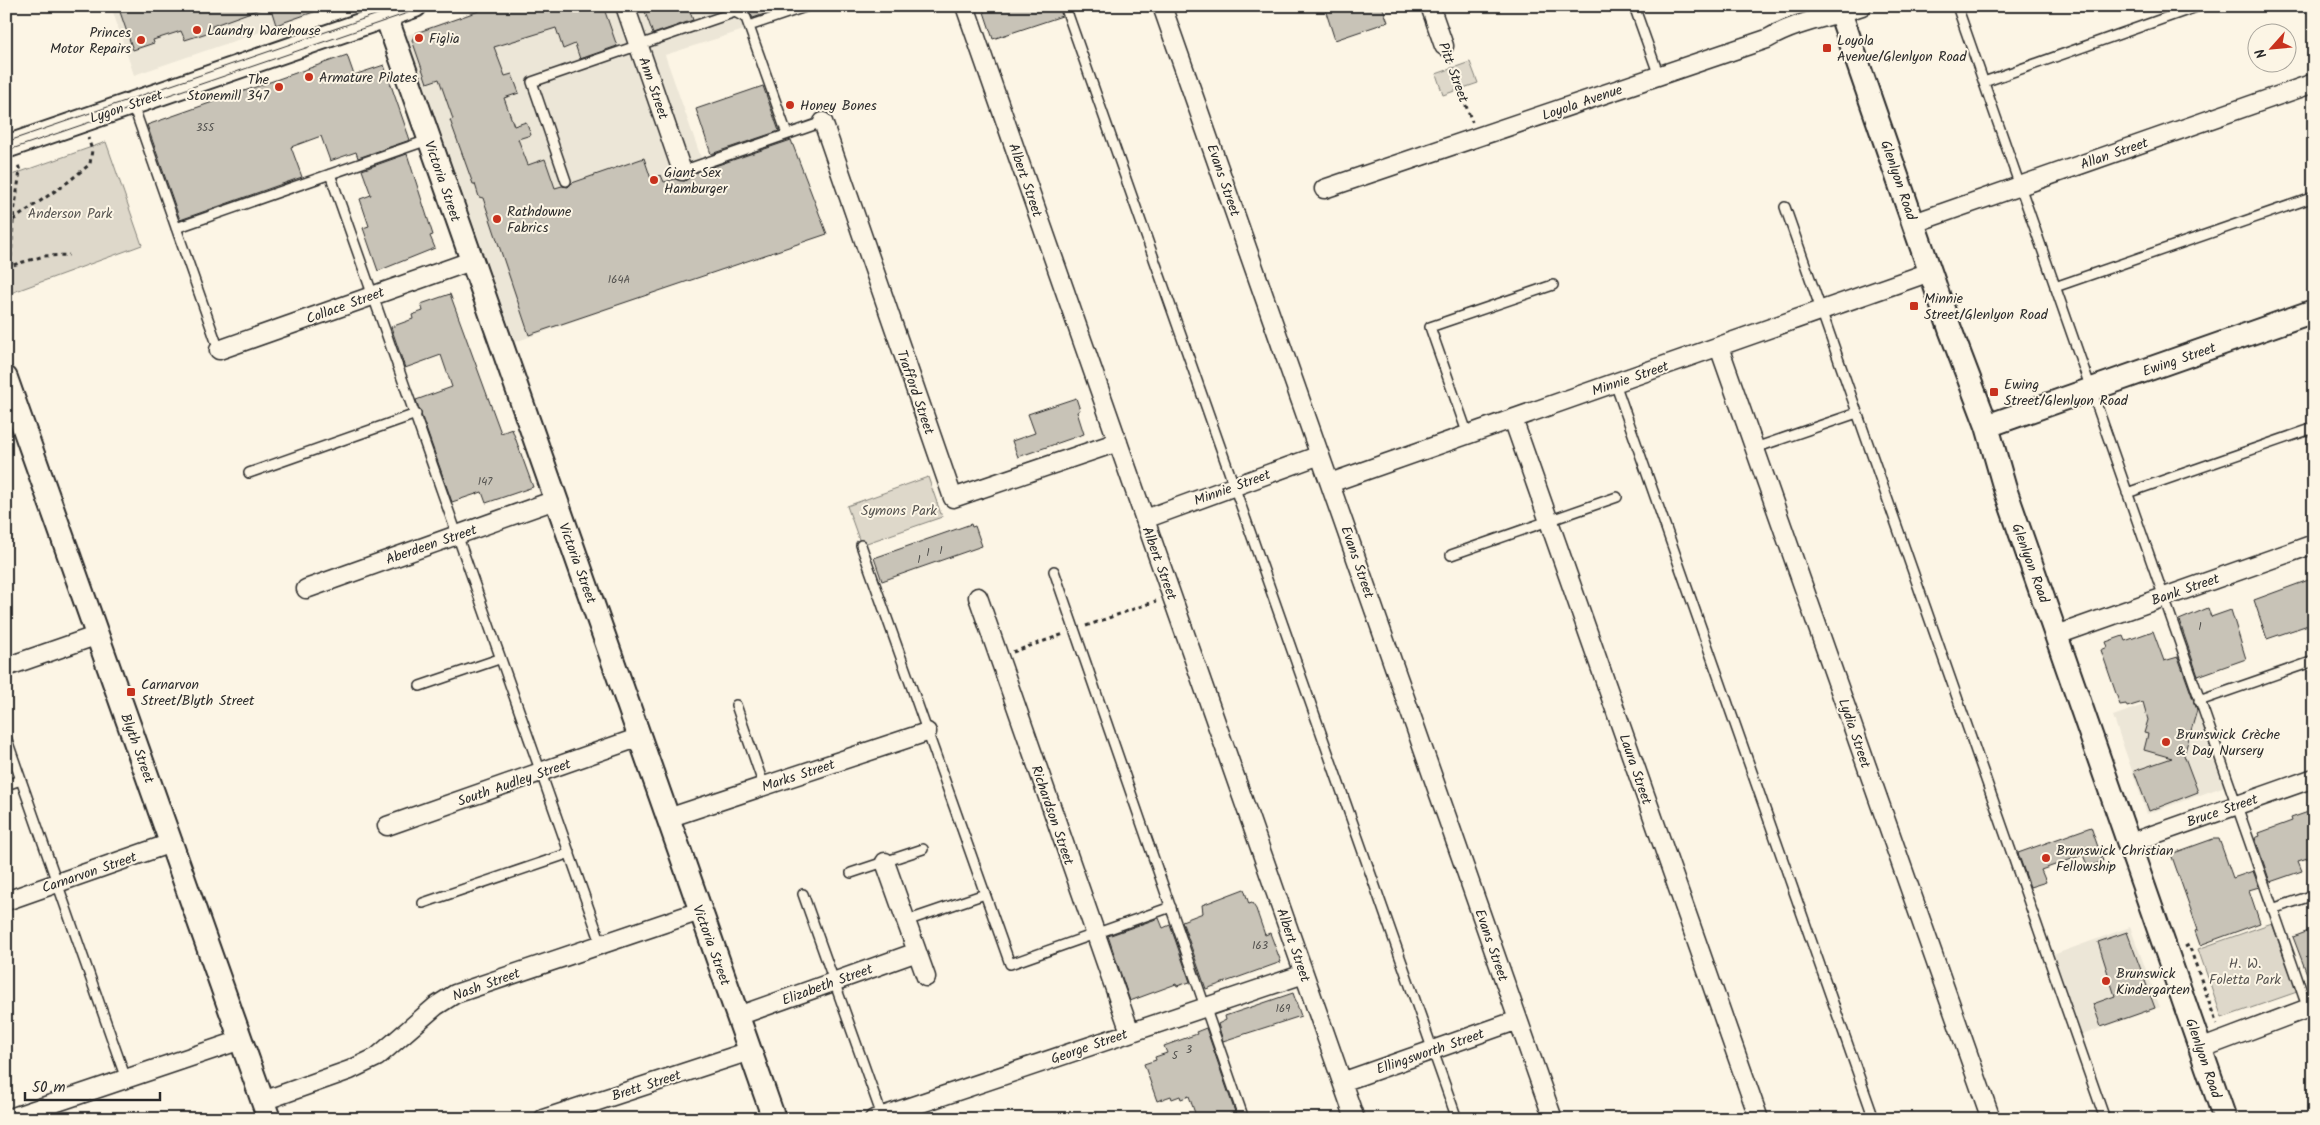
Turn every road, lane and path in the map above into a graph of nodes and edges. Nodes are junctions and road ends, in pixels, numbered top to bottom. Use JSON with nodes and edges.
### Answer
{"nodes":[{"id":1,"x":415,"y":6,"type":"edge"},
{"id":2,"x":625,"y":6,"type":"edge"},
{"id":3,"x":808,"y":6,"type":"edge"},
{"id":4,"x":965,"y":6,"type":"edge"},
{"id":5,"x":1065,"y":6,"type":"edge"},
{"id":6,"x":1162,"y":6,"type":"edge"},
{"id":7,"x":1430,"y":6,"type":"edge"},
{"id":8,"x":1634,"y":6,"type":"edge"},
{"id":9,"x":1862,"y":6,"type":"edge"},
{"id":10,"x":1957,"y":6,"type":"edge"},
{"id":11,"x":2199,"y":6,"type":"edge"},
{"id":12,"x":1839,"y":9,"type":"edge"},
{"id":13,"x":385,"y":11,"type":"edge"},
{"id":14,"x":749,"y":26,"type":"junction"},
{"id":15,"x":639,"y":45,"type":"junction"},
{"id":16,"x":1444,"y":46,"type":"joint"},
{"id":17,"x":1659,"y":76,"type":"junction"},
{"id":18,"x":1984,"y":82,"type":"junction"},
{"id":19,"x":2314,"y":83,"type":"edge"},
{"id":20,"x":132,"y":103,"type":"junction"},
{"id":21,"x":83,"y":120,"type":"junction"},
{"id":22,"x":823,"y":122,"type":"joint"},
{"id":23,"x":787,"y":134,"type":"junction"},
{"id":24,"x":1477,"y":137,"type":"junction"},
{"id":25,"x":429,"y":140,"type":"junction"},
{"id":26,"x":9,"y":146,"type":"edge"},
{"id":27,"x":682,"y":171,"type":"joint"},
{"id":28,"x":330,"y":174,"type":"junction"},
{"id":29,"x":566,"y":181,"type":"dead end"},
{"id":30,"x":2020,"y":185,"type":"junction"},
{"id":31,"x":1324,"y":189,"type":"dead end"},
{"id":32,"x":2314,"y":197,"type":"edge"},
{"id":33,"x":1785,"y":206,"type":"dead end"},
{"id":34,"x":13,"y":220,"type":"junction"},
{"id":35,"x":1914,"y":223,"type":"junction"},
{"id":36,"x":176,"y":228,"type":"junction"},
{"id":37,"x":69,"y":255,"type":"dead end"},
{"id":38,"x":471,"y":261,"type":"junction"},
{"id":39,"x":11,"y":265,"type":"junction"},
{"id":40,"x":6,"y":267,"type":"edge"},
{"id":41,"x":1930,"y":272,"type":"junction"},
{"id":42,"x":1553,"y":285,"type":"dead end"},
{"id":43,"x":2055,"y":287,"type":"junction"},
{"id":44,"x":373,"y":294,"type":"junction"},
{"id":45,"x":1821,"y":311,"type":"junction"},
{"id":46,"x":2314,"y":311,"type":"edge"},
{"id":47,"x":1720,"y":347,"type":"junction"},
{"id":48,"x":219,"y":350,"type":"joint"},
{"id":49,"x":6,"y":378,"type":"edge"},
{"id":50,"x":1615,"y":383,"type":"junction"},
{"id":51,"x":2090,"y":390,"type":"junction"},
{"id":52,"x":1857,"y":413,"type":"junction"},
{"id":53,"x":416,"y":414,"type":"junction"},
{"id":54,"x":1512,"y":419,"type":"junction"},
{"id":55,"x":1986,"y":426,"type":"junction"},
{"id":56,"x":2314,"y":428,"type":"edge"},
{"id":57,"x":1468,"y":435,"type":"junction"},
{"id":58,"x":1118,"y":442,"type":"junction"},
{"id":59,"x":1755,"y":448,"type":"junction"},
{"id":60,"x":1320,"y":455,"type":"junction"},
{"id":61,"x":249,"y":473,"type":"dead end"},
{"id":62,"x":1330,"y":483,"type":"junction"},
{"id":63,"x":1234,"y":486,"type":"junction"},
{"id":64,"x":2127,"y":493,"type":"junction"},
{"id":65,"x":1617,"y":497,"type":"dead end"},
{"id":66,"x":555,"y":500,"type":"junction"},
{"id":67,"x":1145,"y":519,"type":"junction"},
{"id":68,"x":1548,"y":521,"type":"junction"},
{"id":69,"x":458,"y":535,"type":"junction"},
{"id":70,"x":2314,"y":544,"type":"edge"},
{"id":71,"x":861,"y":545,"type":"dead end"},
{"id":72,"x":1451,"y":555,"type":"dead end"},
{"id":73,"x":1054,"y":571,"type":"dead end"},
{"id":74,"x":306,"y":588,"type":"dead end"},
{"id":75,"x":1172,"y":596,"type":"junction"},
{"id":76,"x":978,"y":597,"type":"dead end"},
{"id":77,"x":2163,"y":597,"type":"junction"},
{"id":78,"x":1075,"y":630,"type":"junction"},
{"id":79,"x":2057,"y":635,"type":"junction"},
{"id":80,"x":98,"y":636,"type":"junction"},
{"id":81,"x":1006,"y":655,"type":"dead end"},
{"id":82,"x":499,"y":659,"type":"junction"},
{"id":83,"x":2314,"y":661,"type":"edge"},
{"id":84,"x":6,"y":667,"type":"edge"},
{"id":85,"x":420,"y":686,"type":"dead end"},
{"id":86,"x":2200,"y":701,"type":"junction"},
{"id":87,"x":736,"y":705,"type":"dead end"},
{"id":88,"x":927,"y":732,"type":"junction"},
{"id":89,"x":6,"y":737,"type":"edge"},
{"id":90,"x":640,"y":737,"type":"junction"},
{"id":91,"x":541,"y":772,"type":"junction"},
{"id":92,"x":2314,"y":778,"type":"edge"},
{"id":93,"x":21,"y":780,"type":"junction"},
{"id":94,"x":6,"y":785,"type":"edge"},
{"id":95,"x":764,"y":786,"type":"junction"},
{"id":96,"x":2236,"y":805,"type":"junction"},
{"id":97,"x":668,"y":818,"type":"junction"},
{"id":98,"x":387,"y":826,"type":"dead end"},
{"id":99,"x":171,"y":843,"type":"junction"},
{"id":100,"x":2130,"y":843,"type":"junction"},
{"id":101,"x":923,"y":849,"type":"dead end"},
{"id":102,"x":570,"y":853,"type":"junction"},
{"id":103,"x":885,"y":862,"type":"junction"},
{"id":104,"x":851,"y":873,"type":"dead end"},
{"id":105,"x":56,"y":884,"type":"junction"},
{"id":106,"x":803,"y":894,"type":"dead end"},
{"id":107,"x":985,"y":894,"type":"junction"},
{"id":108,"x":2314,"y":895,"type":"edge"},
{"id":109,"x":6,"y":901,"type":"edge"},
{"id":110,"x":423,"y":903,"type":"dead end"},
{"id":111,"x":1171,"y":907,"type":"junction"},
{"id":112,"x":2272,"y":910,"type":"junction"},
{"id":113,"x":700,"y":911,"type":"junction"},
{"id":114,"x":906,"y":921,"type":"junction"},
{"id":115,"x":1095,"y":934,"type":"junction"},
{"id":116,"x":601,"y":943,"type":"junction"},
{"id":117,"x":917,"y":952,"type":"junction"},
{"id":118,"x":1304,"y":974,"type":"junction"},
{"id":119,"x":926,"y":977,"type":"dead end"},
{"id":120,"x":834,"y":981,"type":"junction"},
{"id":121,"x":1205,"y":1007,"type":"junction"},
{"id":122,"x":2311,"y":1008,"type":"edge"},
{"id":123,"x":738,"y":1016,"type":"junction"},
{"id":124,"x":1518,"y":1020,"type":"junction"},
{"id":125,"x":1130,"y":1032,"type":"junction"},
{"id":126,"x":241,"y":1040,"type":"junction"},
{"id":127,"x":2200,"y":1049,"type":"junction"},
{"id":128,"x":1432,"y":1050,"type":"junction"},
{"id":129,"x":750,"y":1051,"type":"junction"},
{"id":130,"x":126,"y":1079,"type":"junction"},
{"id":131,"x":1342,"y":1082,"type":"junction"},
{"id":132,"x":266,"y":1110,"type":"edge"},
{"id":133,"x":878,"y":1117,"type":"edge"},
{"id":134,"x":1244,"y":1117,"type":"edge"},
{"id":135,"x":7,"y":1119,"type":"edge"},
{"id":136,"x":543,"y":1119,"type":"edge"},
{"id":137,"x":774,"y":1119,"type":"edge"},
{"id":138,"x":1234,"y":1119,"type":"edge"},
{"id":139,"x":1355,"y":1119,"type":"edge"},
{"id":140,"x":1457,"y":1119,"type":"edge"},
{"id":141,"x":1553,"y":1119,"type":"edge"},
{"id":142,"x":1759,"y":1119,"type":"edge"},
{"id":143,"x":1874,"y":1119,"type":"edge"},
{"id":144,"x":1991,"y":1119,"type":"edge"},
{"id":145,"x":2105,"y":1119,"type":"edge"},
{"id":146,"x":2225,"y":1119,"type":"edge"}],
"edges":[{"from":1,"to":13,"type":"street","name":"Lygon Street"},
{"from":2,"to":15,"type":"street","name":"Ann Street"},
{"from":3,"to":14,"type":"lane"},
{"from":4,"to":58,"type":"street","name":"Albert Street"},
{"from":5,"to":63,"type":"lane"},
{"from":6,"to":60,"type":"street","name":"Evans Street"},
{"from":7,"to":16,"type":"street","name":"Pitt Street"},
{"from":8,"to":17,"type":"lane"},
{"from":9,"to":12,"type":"street","name":"Loyola Avenue"},
{"from":10,"to":18,"type":"lane"},
{"from":11,"to":18,"type":"lane"},
{"from":12,"to":17,"type":"street","name":"Loyola Avenue"},
{"from":12,"to":35,"type":"street","name":"Glenlyon Road"},
{"from":13,"to":20,"type":"street","name":"Lygon Street"},
{"from":13,"to":25,"type":"street","name":"Victoria Street"},
{"from":14,"to":15,"type":"lane"},
{"from":14,"to":23,"type":"lane"},
{"from":15,"to":27,"type":"street","name":"Ann Street"},
{"from":15,"to":29,"type":"lane"},
{"from":16,"to":24,"type":"path","name":"Pitt Street"},
{"from":17,"to":24,"type":"street","name":"Loyola Avenue"},
{"from":18,"to":30,"type":"lane"},
{"from":19,"to":30,"type":"street","name":"Allan Street"},
{"from":20,"to":21,"type":"street","name":"Lygon Street"},
{"from":20,"to":36,"type":"lane"},
{"from":21,"to":26,"type":"street","name":"Lygon Street"},
{"from":21,"to":34,"type":"path"},
{"from":22,"to":23,"type":"lane"},
{"from":22,"to":58,"type":"street","name":"Trafford Street"},
{"from":23,"to":27,"type":"lane"},
{"from":24,"to":31,"type":"street","name":"Loyola Avenue"},
{"from":25,"to":28,"type":"lane"},
{"from":25,"to":38,"type":"street","name":"Victoria Street"},
{"from":26,"to":34,"type":"path"},
{"from":28,"to":36,"type":"lane"},
{"from":28,"to":44,"type":"lane"},
{"from":30,"to":35,"type":"street","name":"Allan Street"},
{"from":30,"to":43,"type":"lane"},
{"from":32,"to":43,"type":"lane"},
{"from":33,"to":45,"type":"lane"},
{"from":34,"to":39,"type":"path"},
{"from":35,"to":41,"type":"street","name":"Glenlyon Road"},
{"from":36,"to":48,"type":"lane"},
{"from":37,"to":39,"type":"path"},
{"from":38,"to":44,"type":"street","name":"Collace Street"},
{"from":38,"to":66,"type":"street","name":"Victoria Street"},
{"from":39,"to":40,"type":"path"},
{"from":41,"to":45,"type":"street","name":"Minnie Street"},
{"from":41,"to":55,"type":"street","name":"Glenlyon Road"},
{"from":42,"to":57,"type":"lane"},
{"from":43,"to":51,"type":"lane"},
{"from":44,"to":48,"type":"street","name":"Collace Street"},
{"from":44,"to":53,"type":"lane"},
{"from":45,"to":47,"type":"street","name":"Minnie Street"},
{"from":45,"to":52,"type":"lane"},
{"from":46,"to":51,"type":"street","name":"Ewing Street"},
{"from":47,"to":50,"type":"street","name":"Minnie Street"},
{"from":47,"to":59,"type":"street","name":"Lydia Street"},
{"from":49,"to":80,"type":"street","name":"Blyth Street"},
{"from":50,"to":54,"type":"street","name":"Minnie Street"},
{"from":50,"to":143,"type":"lane"},
{"from":51,"to":55,"type":"street","name":"Ewing Street"},
{"from":51,"to":64,"type":"lane"},
{"from":52,"to":59,"type":"lane"},
{"from":52,"to":145,"type":"lane"},
{"from":53,"to":61,"type":"lane"},
{"from":53,"to":69,"type":"lane"},
{"from":54,"to":57,"type":"street","name":"Minnie Street"},
{"from":54,"to":68,"type":"street","name":"Laura Street"},
{"from":55,"to":79,"type":"street","name":"Glenlyon Road"},
{"from":56,"to":64,"type":"lane"},
{"from":57,"to":62,"type":"street","name":"Minnie Street"},
{"from":58,"to":67,"type":"street","name":"Albert Street"},
{"from":59,"to":144,"type":"street","name":"Lydia Street"},
{"from":60,"to":62,"type":"street","name":"Evans Street"},
{"from":60,"to":63,"type":"street","name":"Minnie Street"},
{"from":62,"to":124,"type":"street","name":"Evans Street"},
{"from":63,"to":67,"type":"street","name":"Minnie Street"},
{"from":63,"to":128,"type":"lane"},
{"from":64,"to":77,"type":"lane"},
{"from":65,"to":68,"type":"lane"},
{"from":66,"to":69,"type":"street","name":"Aberdeen Street"},
{"from":66,"to":90,"type":"street","name":"Victoria Street"},
{"from":67,"to":75,"type":"street","name":"Albert Street"},
{"from":68,"to":72,"type":"lane"},
{"from":68,"to":142,"type":"street","name":"Laura Street"},
{"from":69,"to":74,"type":"street","name":"Aberdeen Street"},
{"from":69,"to":82,"type":"lane"},
{"from":70,"to":77,"type":"street","name":"Bank Street"},
{"from":71,"to":88,"type":"lane"},
{"from":73,"to":78,"type":"lane"},
{"from":75,"to":78,"type":"path"},
{"from":75,"to":118,"type":"street","name":"Albert Street"},
{"from":76,"to":115,"type":"street","name":"Richardson Street"},
{"from":77,"to":79,"type":"street","name":"Bank Street"},
{"from":77,"to":86,"type":"lane"},
{"from":78,"to":81,"type":"path"},
{"from":78,"to":111,"type":"lane"},
{"from":79,"to":100,"type":"street","name":"Glenlyon Road"},
{"from":80,"to":84,"type":"street"},
{"from":80,"to":99,"type":"street","name":"Blyth Street"},
{"from":82,"to":85,"type":"lane"},
{"from":82,"to":91,"type":"lane"},
{"from":83,"to":86,"type":"lane"},
{"from":86,"to":96,"type":"lane"},
{"from":87,"to":95,"type":"lane"},
{"from":88,"to":95,"type":"street","name":"Marks Street"},
{"from":88,"to":107,"type":"lane"},
{"from":89,"to":93,"type":"lane"},
{"from":90,"to":91,"type":"street","name":"South Audley Street"},
{"from":90,"to":97,"type":"street","name":"Victoria Street"},
{"from":91,"to":98,"type":"street","name":"South Audley Street"},
{"from":91,"to":102,"type":"lane"},
{"from":92,"to":96,"type":"street","name":"Bruce Street"},
{"from":93,"to":94,"type":"lane"},
{"from":93,"to":105,"type":"lane"},
{"from":95,"to":97,"type":"street","name":"Marks Street"},
{"from":96,"to":100,"type":"street","name":"Bruce Street"},
{"from":96,"to":112,"type":"lane"},
{"from":97,"to":113,"type":"street","name":"Victoria Street"},
{"from":99,"to":105,"type":"street","name":"Carnarvon Street"},
{"from":99,"to":126,"type":"street","name":"Blyth Street"},
{"from":100,"to":127,"type":"street","name":"Glenlyon Road"},
{"from":101,"to":103,"type":"lane"},
{"from":102,"to":110,"type":"lane"},
{"from":102,"to":116,"type":"lane"},
{"from":103,"to":104,"type":"lane"},
{"from":103,"to":114,"type":"street"},
{"from":105,"to":109,"type":"street","name":"Carnarvon Street"},
{"from":105,"to":130,"type":"lane"},
{"from":106,"to":120,"type":"lane"},
{"from":107,"to":114,"type":"lane"},
{"from":107,"to":115,"type":"lane"},
{"from":108,"to":112,"type":"lane"},
{"from":111,"to":115,"type":"lane"},
{"from":111,"to":121,"type":"lane"},
{"from":112,"to":122,"type":"lane"},
{"from":113,"to":116,"type":"street","name":"Nash Street"},
{"from":113,"to":123,"type":"street","name":"Victoria Street"},
{"from":114,"to":117,"type":"street"},
{"from":115,"to":125,"type":"street","name":"Richardson Street"},
{"from":116,"to":132,"type":"street","name":"Nash Street"},
{"from":117,"to":119,"type":"street"},
{"from":117,"to":120,"type":"street","name":"Elizabeth Street"},
{"from":118,"to":121,"type":"street","name":"George Street"},
{"from":118,"to":131,"type":"street","name":"Albert Street"},
{"from":120,"to":123,"type":"street","name":"Elizabeth Street"},
{"from":120,"to":133,"type":"lane"},
{"from":121,"to":125,"type":"street","name":"George Street"},
{"from":121,"to":134,"type":"lane"},
{"from":122,"to":127,"type":"street"},
{"from":123,"to":129,"type":"street","name":"Victoria Street"},
{"from":124,"to":128,"type":"street","name":"Ellingsworth Street"},
{"from":124,"to":141,"type":"street","name":"Evans Street"},
{"from":125,"to":133,"type":"street","name":"George Street"},
{"from":126,"to":130,"type":"street"},
{"from":126,"to":132,"type":"street","name":"Blyth Street"},
{"from":127,"to":146,"type":"street","name":"Glenlyon Road"},
{"from":128,"to":131,"type":"street","name":"Ellingsworth Street"},
{"from":128,"to":140,"type":"lane"},
{"from":129,"to":136,"type":"street","name":"Brett Street"},
{"from":129,"to":137,"type":"street","name":"Victoria Street"},
{"from":130,"to":135,"type":"street"},
{"from":131,"to":139,"type":"street","name":"Albert Street"},
{"from":134,"to":138,"type":"lane"}]}
